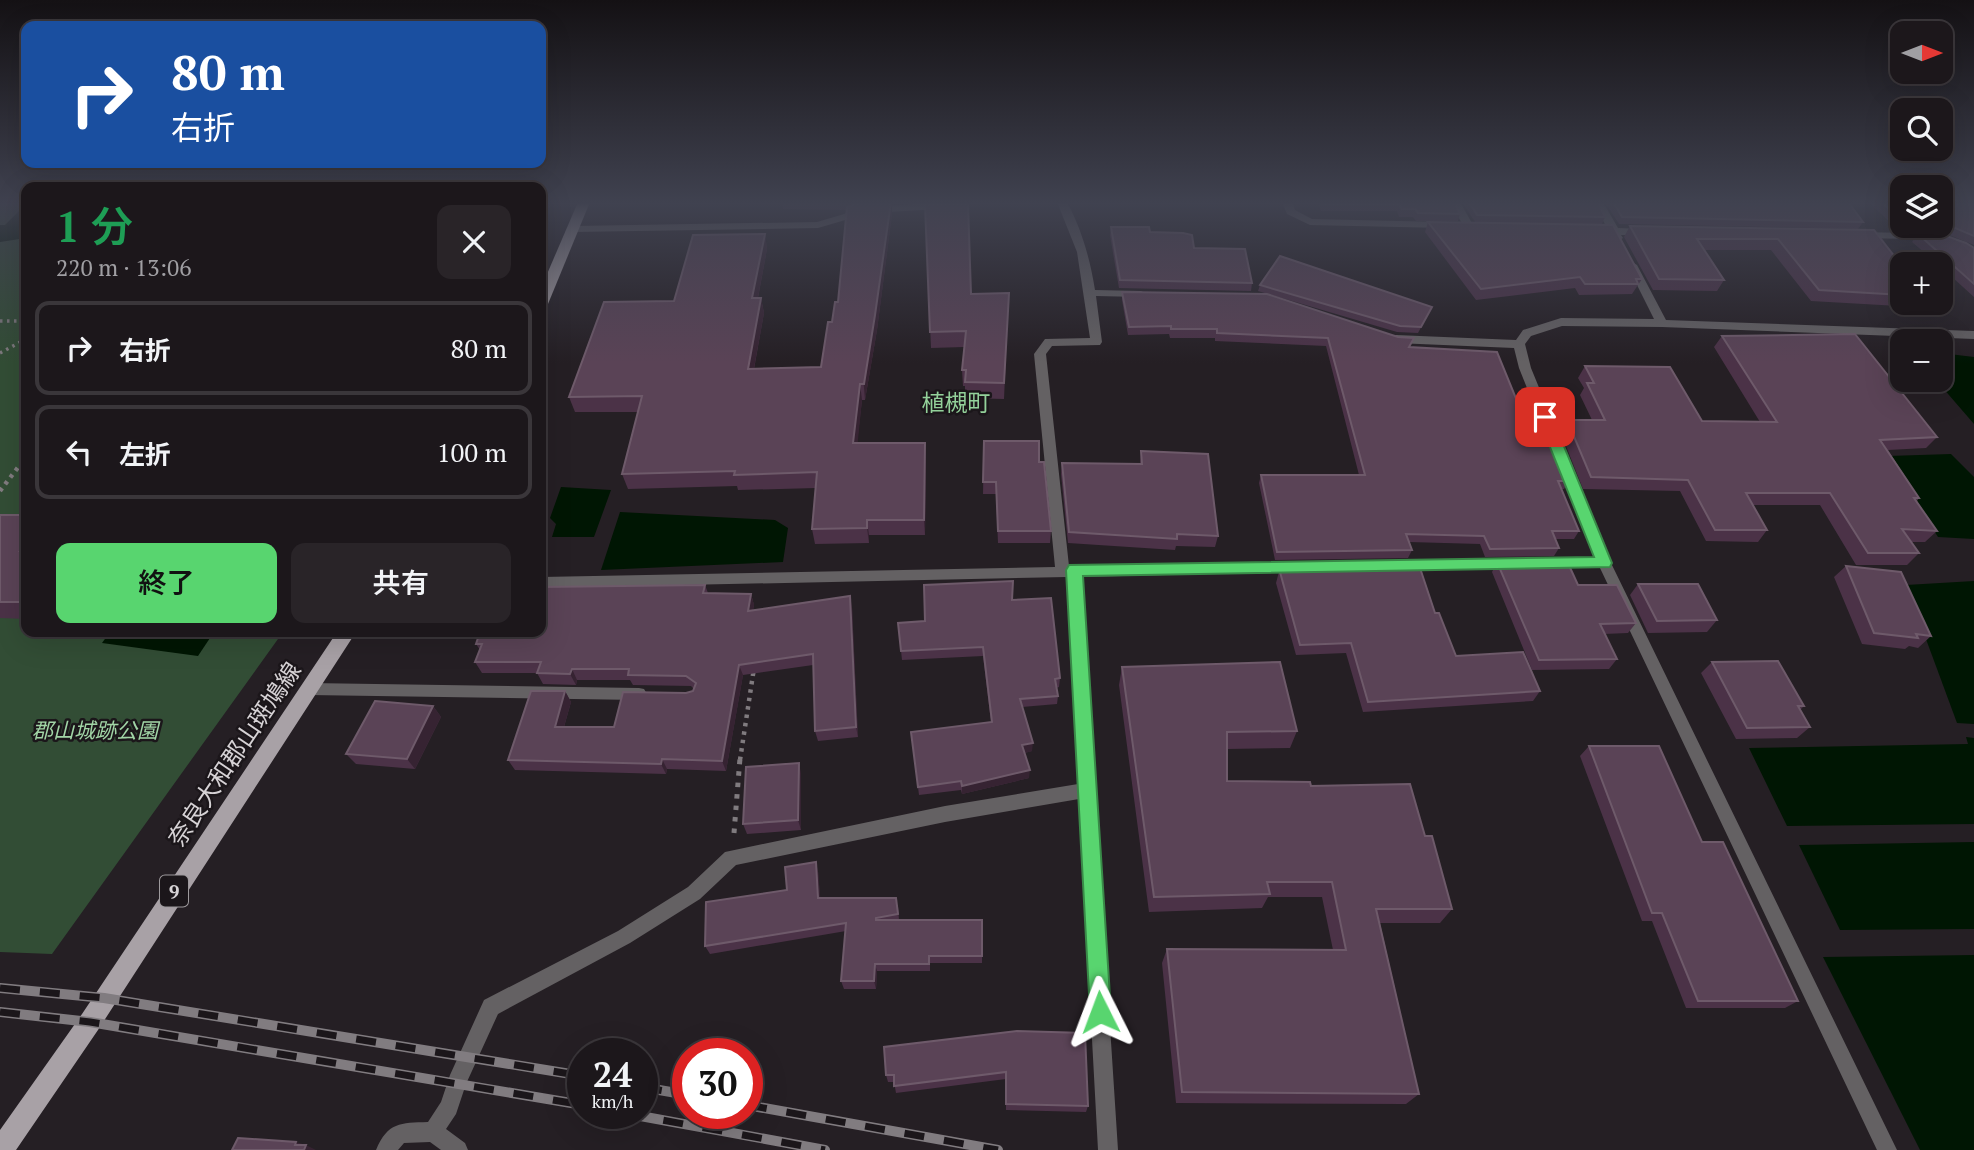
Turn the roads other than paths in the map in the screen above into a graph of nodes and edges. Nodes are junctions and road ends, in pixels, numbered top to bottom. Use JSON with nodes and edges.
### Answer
{"nodes":[{"id":1,"x":562,"y":256,"type":"edge"},
{"id":2,"x":1082,"y":256,"type":"edge"},
{"id":3,"x":1627,"y":256,"type":"edge"},
{"id":4,"x":546,"y":292,"type":"edge"},
{"id":5,"x":1090,"y":293,"type":"junction"},
{"id":6,"x":1158,"y":294,"type":"edge"},
{"id":7,"x":1662,"y":323,"type":"junction"},
{"id":8,"x":1383,"y":335,"type":"edge"},
{"id":9,"x":1974,"y":335,"type":"edge"},
{"id":10,"x":1519,"y":344,"type":"junction"},
{"id":11,"x":1604,"y":563,"type":"junction"},
{"id":12,"x":1311,"y":566,"type":"edge"},
{"id":13,"x":1381,"y":566,"type":"edge"},
{"id":14,"x":1068,"y":570,"type":"junction"},
{"id":15,"x":546,"y":583,"type":"edge"},
{"id":16,"x":344,"y":637,"type":"edge"},
{"id":17,"x":309,"y":689,"type":"junction"},
{"id":18,"x":649,"y":694,"type":"edge"},
{"id":19,"x":1087,"y":790,"type":"junction"},
{"id":20,"x":433,"y":1132,"type":"junction"},
{"id":21,"x":1,"y":1150,"type":"edge"},
{"id":22,"x":386,"y":1150,"type":"edge"},
{"id":23,"x":458,"y":1150,"type":"edge"},
{"id":24,"x":1108,"y":1150,"type":"edge"},
{"id":25,"x":1887,"y":1150,"type":"edge"}],
"edges":[{"from":1,"to":4,"type":"main road"},
{"from":2,"to":5,"type":"street"},
{"from":3,"to":7,"type":"street"},
{"from":5,"to":6,"type":"street"},
{"from":5,"to":14,"type":"street"},
{"from":7,"to":9,"type":"street"},
{"from":7,"to":10,"type":"street"},
{"from":8,"to":10,"type":"street"},
{"from":10,"to":11,"type":"street"},
{"from":11,"to":13,"type":"street"},
{"from":11,"to":25,"type":"street"},
{"from":12,"to":14,"type":"street"},
{"from":14,"to":15,"type":"street"},
{"from":14,"to":19,"type":"street"},
{"from":16,"to":17,"type":"main road","name":"奈良大和郡山斑鳩線","number":"9"},
{"from":17,"to":18,"type":"street"},
{"from":17,"to":21,"type":"main road","name":"奈良大和郡山斑鳩線","number":"9"},
{"from":19,"to":20,"type":"street"},
{"from":19,"to":24,"type":"street"},
{"from":20,"to":22,"type":"street"},
{"from":20,"to":23,"type":"street"}]}
